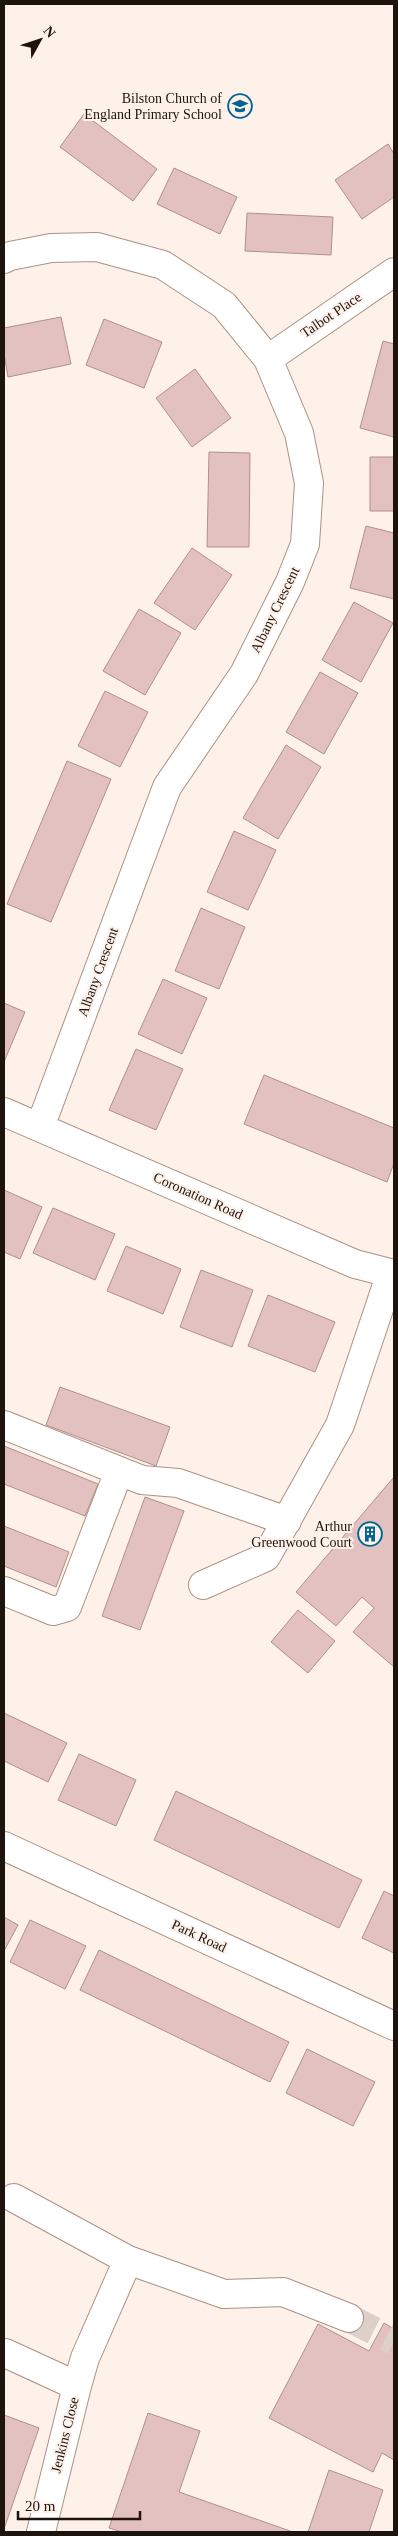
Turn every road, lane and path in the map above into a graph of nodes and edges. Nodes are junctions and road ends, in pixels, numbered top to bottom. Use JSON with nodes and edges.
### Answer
{"nodes":[{"id":1,"x":4,"y":259,"type":"edge"},
{"id":2,"x":394,"y":272,"type":"edge"},
{"id":3,"x":268,"y":359,"type":"junction"},
{"id":4,"x":4,"y":1112,"type":"edge"},
{"id":5,"x":40,"y":1128,"type":"junction"},
{"id":6,"x":393,"y":1273,"type":"edge"},
{"id":7,"x":4,"y":1424,"type":"edge"},
{"id":8,"x":120,"y":1471,"type":"junction"},
{"id":9,"x":287,"y":1522,"type":"junction"},
{"id":10,"x":203,"y":1585,"type":"dead end"},
{"id":11,"x":4,"y":1591,"type":"edge"},
{"id":12,"x":4,"y":1846,"type":"edge"},
{"id":13,"x":394,"y":2026,"type":"edge"},
{"id":14,"x":14,"y":2198,"type":"dead end"},
{"id":15,"x":128,"y":2260,"type":"junction"},
{"id":16,"x":348,"y":2318,"type":"tunnel mouth"},
{"id":17,"x":6,"y":2353,"type":"dead end"},
{"id":18,"x":77,"y":2386,"type":"junction"},
{"id":19,"x":41,"y":2532,"type":"edge"}],
"edges":[{"from":1,"to":3,"type":"street","name":"Albany Crescent"},
{"from":2,"to":3,"type":"street","name":"Talbot Place"},
{"from":3,"to":5,"type":"street","name":"Albany Crescent"},
{"from":4,"to":5,"type":"street","name":"Coronation Road"},
{"from":5,"to":6,"type":"street","name":"Coronation Road"},
{"from":6,"to":9,"type":"street"},
{"from":7,"to":8,"type":"street"},
{"from":8,"to":9,"type":"street"},
{"from":8,"to":11,"type":"street"},
{"from":9,"to":10,"type":"street"},
{"from":12,"to":13,"type":"street","name":"Park Road"},
{"from":14,"to":15,"type":"street"},
{"from":15,"to":16,"type":"street"},
{"from":15,"to":18,"type":"street"},
{"from":17,"to":18,"type":"street","name":"Jenkins Close"},
{"from":18,"to":19,"type":"street","name":"Jenkins Close"}]}
